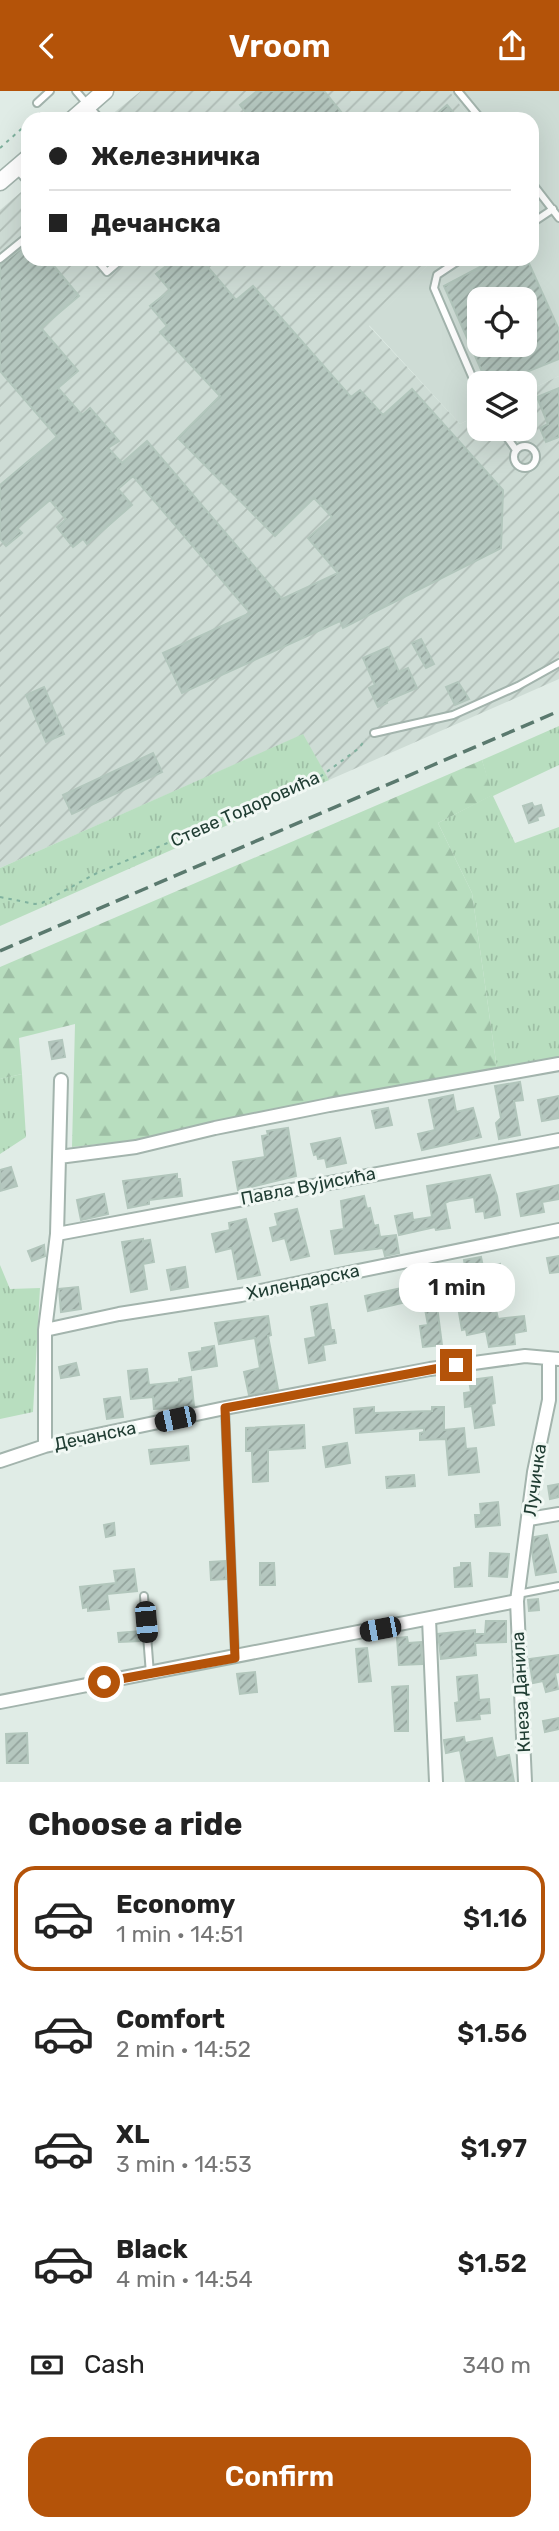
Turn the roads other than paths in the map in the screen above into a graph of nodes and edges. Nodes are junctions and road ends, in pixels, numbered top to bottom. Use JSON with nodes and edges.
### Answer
{"nodes":[{"id":1,"x":50,"y":91,"type":"edge"},
{"id":2,"x":76,"y":91,"type":"edge"},
{"id":3,"x":105,"y":91,"type":"edge"},
{"id":4,"x":458,"y":91,"type":"edge"},
{"id":5,"x":37,"y":103,"type":"dead end"},
{"id":6,"x":88,"y":106,"type":"junction"},
{"id":7,"x":81,"y":112,"type":"edge"},
{"id":8,"x":94,"y":112,"type":"edge"},
{"id":9,"x":475,"y":112,"type":"edge"},
{"id":10,"x":21,"y":164,"type":"edge"},
{"id":11,"x":0,"y":182,"type":"edge"},
{"id":12,"x":539,"y":192,"type":"edge"},
{"id":13,"x":553,"y":209,"type":"junction"},
{"id":14,"x":539,"y":218,"type":"edge"},
{"id":15,"x":559,"y":218,"type":"edge"},
{"id":16,"x":21,"y":242,"type":"edge"},
{"id":17,"x":0,"y":260,"type":"edge"},
{"id":18,"x":450,"y":266,"type":"edge"},
{"id":19,"x":470,"y":371,"type":"edge"},
{"id":20,"x":510,"y":441,"type":"edge"},
{"id":21,"x":516,"y":450,"type":"dead end"},
{"id":22,"x":559,"y":663,"type":"edge"},
{"id":23,"x":374,"y":733,"type":"road end"},
{"id":24,"x":559,"y":1064,"type":"edge"},
{"id":25,"x":61,"y":1080,"type":"dead end"},
{"id":26,"x":559,"y":1140,"type":"edge"},
{"id":27,"x":59,"y":1157,"type":"junction"},
{"id":28,"x":559,"y":1230,"type":"edge"},
{"id":29,"x":57,"y":1234,"type":"junction"},
{"id":30,"x":46,"y":1330,"type":"junction"},
{"id":31,"x":554,"y":1359,"type":"edge"},
{"id":32,"x":225,"y":1408,"type":"junction"},
{"id":33,"x":45,"y":1446,"type":"junction"},
{"id":34,"x":0,"y":1461,"type":"edge"},
{"id":35,"x":559,"y":1514,"type":"edge"},
{"id":36,"x":529,"y":1519,"type":"junction"},
{"id":37,"x":559,"y":1586,"type":"edge"},
{"id":38,"x":144,"y":1596,"type":"dead end"},
{"id":39,"x":517,"y":1598,"type":"junction"},
{"id":40,"x":429,"y":1619,"type":"junction"},
{"id":41,"x":235,"y":1658,"type":"junction"},
{"id":42,"x":150,"y":1674,"type":"junction"},
{"id":43,"x":0,"y":1702,"type":"edge"},
{"id":44,"x":436,"y":1782,"type":"edge"},
{"id":45,"x":525,"y":1782,"type":"edge"}],
"edges":[{"from":1,"to":5,"type":"lane"},
{"from":2,"to":6,"type":"lane"},
{"from":3,"to":6,"type":"street"},
{"from":4,"to":9,"type":"lane"},
{"from":6,"to":7,"type":"street"},
{"from":6,"to":8,"type":"lane"},
{"from":10,"to":11,"type":"street"},
{"from":12,"to":13,"type":"lane"},
{"from":13,"to":14,"type":"lane"},
{"from":13,"to":15,"type":"lane"},
{"from":16,"to":17,"type":"lane"},
{"from":18,"to":19,"type":"lane"},
{"from":20,"to":21,"type":"lane"},
{"from":22,"to":23,"type":"lane"},
{"from":24,"to":27,"type":"street"},
{"from":25,"to":27,"type":"street"},
{"from":26,"to":29,"type":"street","name":"Павла Вујисића"},
{"from":27,"to":29,"type":"street"},
{"from":28,"to":30,"type":"street","name":"Хилендарска"},
{"from":29,"to":30,"type":"street"},
{"from":30,"to":33,"type":"street"},
{"from":31,"to":32,"type":"street","name":"Дечанска"},
{"from":31,"to":36,"type":"street","name":"Лучичка"},
{"from":32,"to":33,"type":"street","name":"Дечанска"},
{"from":32,"to":41,"type":"lane"},
{"from":33,"to":34,"type":"street","name":"Дечанска"},
{"from":35,"to":36,"type":"street"},
{"from":36,"to":39,"type":"street","name":"Лучичка"},
{"from":37,"to":39,"type":"lane"},
{"from":38,"to":42,"type":"lane"},
{"from":39,"to":40,"type":"street"},
{"from":39,"to":45,"type":"street","name":"Кнеза Данила"},
{"from":40,"to":41,"type":"street"},
{"from":40,"to":44,"type":"street"},
{"from":41,"to":42,"type":"street"},
{"from":42,"to":43,"type":"street"}]}
